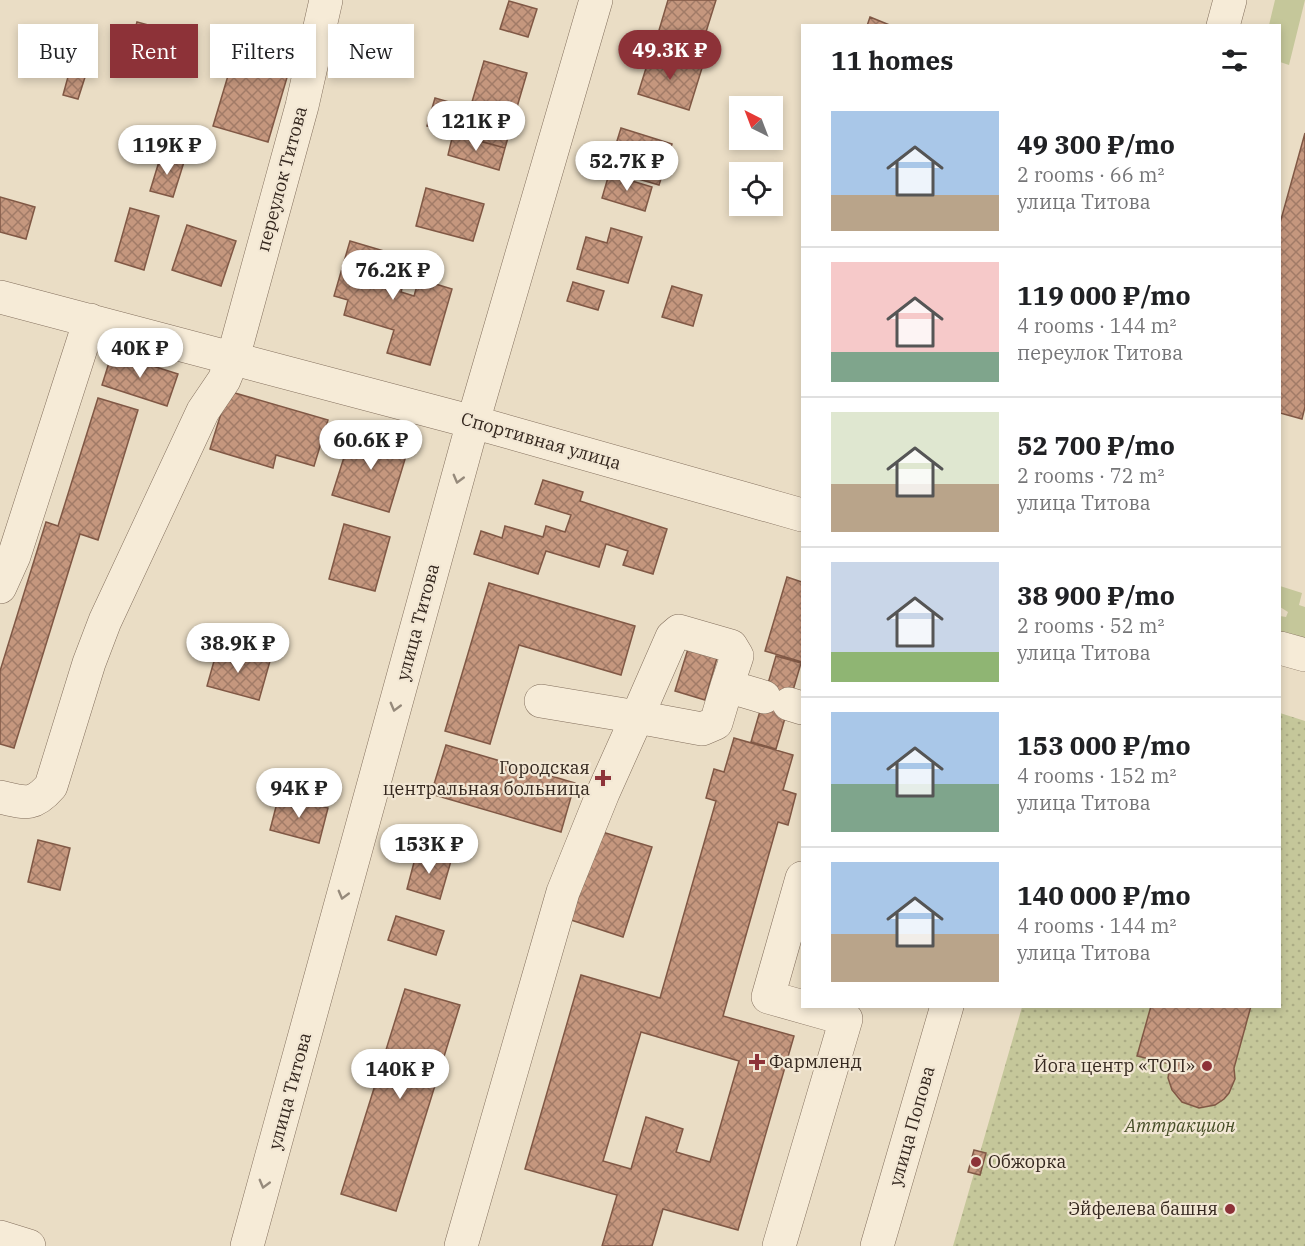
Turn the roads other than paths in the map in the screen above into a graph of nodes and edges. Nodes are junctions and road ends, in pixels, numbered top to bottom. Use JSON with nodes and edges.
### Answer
{"nodes":[{"id":1,"x":326,"y":0,"type":"edge"},
{"id":2,"x":596,"y":0,"type":"edge"},
{"id":3,"x":1230,"y":0,"type":"edge"},
{"id":4,"x":1224,"y":24,"type":"edge"},
{"id":5,"x":0,"y":297,"type":"edge"},
{"id":6,"x":90,"y":320,"type":"junction"},
{"id":7,"x":233,"y":358,"type":"junction"},
{"id":8,"x":473,"y":422,"type":"junction"},
{"id":9,"x":801,"y":514,"type":"edge"},
{"id":10,"x":0,"y":587,"type":"edge"},
{"id":11,"x":1281,"y":648,"type":"edge"},
{"id":12,"x":1305,"y":655,"type":"edge"},
{"id":13,"x":727,"y":686,"type":"junction"},
{"id":14,"x":541,"y":701,"type":"dead end"},
{"id":15,"x":785,"y":703,"type":"edge"},
{"id":16,"x":638,"y":717,"type":"junction"},
{"id":17,"x":0,"y":797,"type":"edge"},
{"id":18,"x":801,"y":882,"type":"edge"},
{"id":19,"x":801,"y":1006,"type":"edge"},
{"id":20,"x":809,"y":1008,"type":"edge"},
{"id":21,"x":946,"y":1008,"type":"edge"},
{"id":22,"x":0,"y":1237,"type":"edge"},
{"id":23,"x":29,"y":1246,"type":"edge"},
{"id":24,"x":247,"y":1246,"type":"edge"},
{"id":25,"x":461,"y":1246,"type":"edge"},
{"id":26,"x":779,"y":1246,"type":"edge"},
{"id":27,"x":877,"y":1246,"type":"edge"}],
"edges":[{"from":1,"to":7,"type":"street","name":"переулок Титова"},
{"from":2,"to":8,"type":"street","name":"улица Титова"},
{"from":3,"to":4,"type":"street"},
{"from":5,"to":6,"type":"street","name":"Спортивная улица"},
{"from":6,"to":7,"type":"street","name":"Спортивная улица"},
{"from":6,"to":10,"type":"street"},
{"from":7,"to":8,"type":"street","name":"Спортивная улица"},
{"from":7,"to":17,"type":"street","name":"переулок Титова"},
{"from":8,"to":9,"type":"street","name":"Спортивная улица"},
{"from":8,"to":24,"type":"street","name":"улица Титова","one_way":true},
{"from":11,"to":12,"type":"street"},
{"from":13,"to":15,"type":"street"},
{"from":13,"to":16,"type":"street"},
{"from":13,"to":16,"type":"street"},
{"from":14,"to":16,"type":"street"},
{"from":16,"to":25,"type":"street"},
{"from":18,"to":19,"type":"street"},
{"from":20,"to":26,"type":"street"},
{"from":21,"to":27,"type":"street","name":"улица Попова"},
{"from":22,"to":23,"type":"street"}]}
